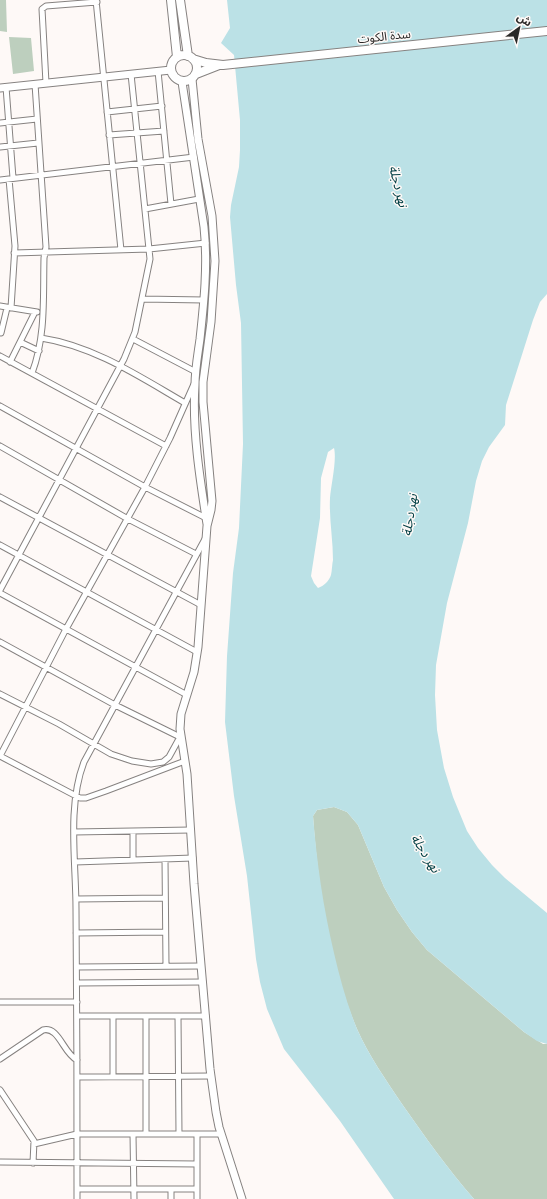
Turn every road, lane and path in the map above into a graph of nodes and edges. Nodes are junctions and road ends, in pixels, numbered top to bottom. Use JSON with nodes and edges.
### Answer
{"nodes":[{"id":1,"x":171,"y":0,"type":"edge"},
{"id":2,"x":180,"y":0,"type":"edge"},
{"id":3,"x":96,"y":1,"type":"edge"},
{"id":4,"x":547,"y":31,"type":"edge"},
{"id":5,"x":177,"y":57,"type":"junction"},
{"id":6,"x":191,"y":57,"type":"junction"},
{"id":7,"x":221,"y":65,"type":"junction"},
{"id":8,"x":171,"y":70,"type":"junction"},
{"id":9,"x":158,"y":71,"type":"junction"},
{"id":10,"x":131,"y":74,"type":"junction"},
{"id":11,"x":103,"y":77,"type":"junction"},
{"id":12,"x":194,"y":77,"type":"junction"},
{"id":13,"x":182,"y":82,"type":"junction"},
{"id":14,"x":46,"y":83,"type":"junction"},
{"id":15,"x":35,"y":84,"type":"junction"},
{"id":16,"x":3,"y":88,"type":"edge"},
{"id":17,"x":162,"y":106,"type":"junction"},
{"id":18,"x":135,"y":109,"type":"junction"},
{"id":19,"x":107,"y":112,"type":"junction"},
{"id":20,"x":37,"y":119,"type":"junction"},
{"id":21,"x":9,"y":122,"type":"junction"},
{"id":22,"x":0,"y":123,"type":"edge"},
{"id":23,"x":164,"y":131,"type":"junction"},
{"id":24,"x":137,"y":133,"type":"junction"},
{"id":25,"x":109,"y":135,"type":"junction"},
{"id":26,"x":38,"y":143,"type":"junction"},
{"id":27,"x":11,"y":146,"type":"junction"},
{"id":28,"x":0,"y":147,"type":"edge"},
{"id":29,"x":194,"y":157,"type":"junction"},
{"id":30,"x":167,"y":160,"type":"junction"},
{"id":31,"x":140,"y":163,"type":"junction"},
{"id":32,"x":112,"y":166,"type":"junction"},
{"id":33,"x":40,"y":175,"type":"junction"},
{"id":34,"x":11,"y":179,"type":"junction"},
{"id":35,"x":0,"y":180,"type":"edge"},
{"id":36,"x":205,"y":181,"type":"junction"},
{"id":37,"x":197,"y":182,"type":"junction"},
{"id":38,"x":199,"y":198,"type":"junction"},
{"id":39,"x":170,"y":204,"type":"junction"},
{"id":40,"x":145,"y":209,"type":"junction"},
{"id":41,"x":206,"y":243,"type":"junction"},
{"id":42,"x":149,"y":249,"type":"junction"},
{"id":43,"x":121,"y":250,"type":"junction"},
{"id":44,"x":45,"y":252,"type":"junction"},
{"id":45,"x":14,"y":253,"type":"junction"},
{"id":46,"x":142,"y":299,"type":"junction"},
{"id":47,"x":204,"y":300,"type":"junction"},
{"id":48,"x":0,"y":306,"type":"edge"},
{"id":49,"x":9,"y":308,"type":"junction"},
{"id":50,"x":35,"y":312,"type":"junction"},
{"id":51,"x":43,"y":313,"type":"junction"},
{"id":52,"x":1,"y":333,"type":"dead end"},
{"id":53,"x":41,"y":338,"type":"junction"},
{"id":54,"x":133,"y":340,"type":"junction"},
{"id":55,"x":20,"y":342,"type":"junction"},
{"id":56,"x":39,"y":351,"type":"junction"},
{"id":57,"x":0,"y":356,"type":"edge"},
{"id":58,"x":10,"y":362,"type":"junction"},
{"id":59,"x":120,"y":366,"type":"junction"},
{"id":60,"x":196,"y":372,"type":"junction"},
{"id":61,"x":32,"y":374,"type":"junction"},
{"id":62,"x":195,"y":383,"type":"junction"},
{"id":63,"x":185,"y":403,"type":"junction"},
{"id":64,"x":0,"y":406,"type":"edge"},
{"id":65,"x":97,"y":409,"type":"junction"},
{"id":66,"x":0,"y":446,"type":"edge"},
{"id":67,"x":166,"y":446,"type":"junction"},
{"id":68,"x":76,"y":449,"type":"junction"},
{"id":69,"x":58,"y":480,"type":"junction"},
{"id":70,"x":145,"y":488,"type":"junction"},
{"id":71,"x":0,"y":497,"type":"edge"},
{"id":72,"x":38,"y":517,"type":"junction"},
{"id":73,"x":128,"y":519,"type":"junction"},
{"id":74,"x":207,"y":522,"type":"junction"},
{"id":75,"x":206,"y":536,"type":"junction"},
{"id":76,"x":0,"y":545,"type":"edge"},
{"id":77,"x":196,"y":554,"type":"junction"},
{"id":78,"x":108,"y":555,"type":"junction"},
{"id":79,"x":18,"y":556,"type":"junction"},
{"id":80,"x":0,"y":592,"type":"edge"},
{"id":81,"x":86,"y":592,"type":"junction"},
{"id":82,"x":176,"y":592,"type":"junction"},
{"id":83,"x":201,"y":605,"type":"junction"},
{"id":84,"x":66,"y":629,"type":"junction"},
{"id":85,"x":156,"y":630,"type":"junction"},
{"id":86,"x":0,"y":642,"type":"edge"},
{"id":87,"x":197,"y":652,"type":"junction"},
{"id":88,"x":46,"y":667,"type":"junction"},
{"id":89,"x":135,"y":667,"type":"junction"},
{"id":90,"x":0,"y":694,"type":"edge"},
{"id":91,"x":187,"y":695,"type":"junction"},
{"id":92,"x":115,"y":705,"type":"junction"},
{"id":93,"x":25,"y":707,"type":"junction"},
{"id":94,"x":180,"y":737,"type":"junction"},
{"id":95,"x":95,"y":744,"type":"junction"},
{"id":96,"x":0,"y":756,"type":"edge"},
{"id":97,"x":184,"y":761,"type":"junction"},
{"id":98,"x":76,"y":797,"type":"junction"},
{"id":99,"x":191,"y":830,"type":"junction"},
{"id":100,"x":133,"y":831,"type":"junction"},
{"id":101,"x":74,"y":832,"type":"junction"},
{"id":102,"x":193,"y":858,"type":"junction"},
{"id":103,"x":164,"y":859,"type":"junction"},
{"id":104,"x":133,"y":860,"type":"junction"},
{"id":105,"x":75,"y":862,"type":"junction"},
{"id":106,"x":165,"y":898,"type":"junction"},
{"id":107,"x":76,"y":899,"type":"junction"},
{"id":108,"x":165,"y":932,"type":"junction"},
{"id":109,"x":76,"y":933,"type":"junction"},
{"id":110,"x":166,"y":966,"type":"junction"},
{"id":111,"x":201,"y":966,"type":"junction"},
{"id":112,"x":77,"y":967,"type":"junction"},
{"id":113,"x":203,"y":982,"type":"junction"},
{"id":114,"x":77,"y":983,"type":"junction"},
{"id":115,"x":0,"y":1002,"type":"edge"},
{"id":116,"x":77,"y":1002,"type":"junction"},
{"id":117,"x":77,"y":1016,"type":"junction"},
{"id":118,"x":113,"y":1016,"type":"junction"},
{"id":119,"x":146,"y":1016,"type":"junction"},
{"id":120,"x":178,"y":1016,"type":"junction"},
{"id":121,"x":206,"y":1016,"type":"junction"},
{"id":122,"x":0,"y":1059,"type":"edge"},
{"id":123,"x":77,"y":1060,"type":"junction"},
{"id":124,"x":77,"y":1076,"type":"junction"},
{"id":125,"x":113,"y":1076,"type":"junction"},
{"id":126,"x":146,"y":1076,"type":"junction"},
{"id":127,"x":179,"y":1076,"type":"junction"},
{"id":128,"x":211,"y":1076,"type":"junction"},
{"id":129,"x":0,"y":1090,"type":"edge"},
{"id":130,"x":77,"y":1134,"type":"junction"},
{"id":131,"x":133,"y":1134,"type":"junction"},
{"id":132,"x":146,"y":1134,"type":"junction"},
{"id":133,"x":179,"y":1134,"type":"junction"},
{"id":134,"x":197,"y":1134,"type":"junction"},
{"id":135,"x":221,"y":1134,"type":"junction"},
{"id":136,"x":34,"y":1144,"type":"junction"},
{"id":137,"x":0,"y":1162,"type":"edge"},
{"id":138,"x":32,"y":1163,"type":"junction"},
{"id":139,"x":77,"y":1163,"type":"junction"},
{"id":140,"x":134,"y":1163,"type":"junction"},
{"id":141,"x":197,"y":1164,"type":"junction"},
{"id":142,"x":134,"y":1189,"type":"junction"},
{"id":143,"x":171,"y":1189,"type":"junction"},
{"id":144,"x":197,"y":1189,"type":"junction"},
{"id":145,"x":77,"y":1190,"type":"junction"},
{"id":146,"x":77,"y":1199,"type":"edge"},
{"id":147,"x":134,"y":1199,"type":"edge"},
{"id":148,"x":171,"y":1199,"type":"edge"},
{"id":149,"x":197,"y":1199,"type":"edge"},
{"id":150,"x":242,"y":1199,"type":"edge"}],
"edges":[{"from":1,"to":5,"type":"main road"},
{"from":2,"to":6,"type":"main road"},
{"from":3,"to":11,"type":"street"},
{"from":3,"to":14,"type":"street"},
{"from":4,"to":7,"type":"main road","name":"سدة الكوت"},
{"from":5,"to":6,"type":"main road"},
{"from":5,"to":8,"type":"main road"},
{"from":6,"to":7,"type":"main road"},
{"from":6,"to":12,"type":"main road"},
{"from":7,"to":12,"type":"main road"},
{"from":8,"to":9,"type":"main road"},
{"from":8,"to":13,"type":"main road"},
{"from":9,"to":10,"type":"main road"},
{"from":9,"to":17,"type":"street"},
{"from":10,"to":11,"type":"main road"},
{"from":10,"to":18,"type":"street"},
{"from":11,"to":14,"type":"main road"},
{"from":11,"to":19,"type":"street"},
{"from":12,"to":13,"type":"main road"},
{"from":12,"to":36,"type":"main road"},
{"from":13,"to":29,"type":"main road"},
{"from":14,"to":15,"type":"main road"},
{"from":15,"to":16,"type":"main road"},
{"from":15,"to":20,"type":"street"},
{"from":16,"to":21,"type":"street"},
{"from":17,"to":18,"type":"street"},
{"from":17,"to":23,"type":"street"},
{"from":18,"to":19,"type":"street"},
{"from":18,"to":24,"type":"street"},
{"from":19,"to":25,"type":"street"},
{"from":20,"to":21,"type":"street"},
{"from":20,"to":26,"type":"street"},
{"from":21,"to":22,"type":"street"},
{"from":21,"to":27,"type":"street"},
{"from":23,"to":24,"type":"street"},
{"from":23,"to":30,"type":"street"},
{"from":24,"to":25,"type":"street"},
{"from":24,"to":31,"type":"street"},
{"from":25,"to":32,"type":"street"},
{"from":26,"to":27,"type":"street"},
{"from":26,"to":33,"type":"street"},
{"from":27,"to":28,"type":"street"},
{"from":27,"to":34,"type":"street"},
{"from":29,"to":30,"type":"street"},
{"from":29,"to":37,"type":"main road"},
{"from":30,"to":31,"type":"street"},
{"from":30,"to":39,"type":"street"},
{"from":31,"to":32,"type":"street"},
{"from":31,"to":40,"type":"street"},
{"from":32,"to":33,"type":"street"},
{"from":32,"to":43,"type":"street"},
{"from":33,"to":34,"type":"street"},
{"from":33,"to":44,"type":"street"},
{"from":34,"to":35,"type":"street"},
{"from":34,"to":45,"type":"street"},
{"from":36,"to":37,"type":"main road"},
{"from":36,"to":74,"type":"main road"},
{"from":37,"to":38,"type":"main road"},
{"from":38,"to":39,"type":"street"},
{"from":38,"to":41,"type":"main road"},
{"from":39,"to":40,"type":"street"},
{"from":40,"to":42,"type":"street"},
{"from":41,"to":42,"type":"street"},
{"from":41,"to":47,"type":"main road"},
{"from":42,"to":43,"type":"street"},
{"from":42,"to":46,"type":"street"},
{"from":43,"to":44,"type":"street"},
{"from":44,"to":45,"type":"street"},
{"from":44,"to":51,"type":"street"},
{"from":45,"to":49,"type":"street"},
{"from":46,"to":47,"type":"street"},
{"from":46,"to":54,"type":"street"},
{"from":47,"to":60,"type":"main road"},
{"from":48,"to":49,"type":"street"},
{"from":49,"to":50,"type":"street"},
{"from":49,"to":52,"type":"street"},
{"from":50,"to":51,"type":"street"},
{"from":50,"to":55,"type":"street"},
{"from":51,"to":53,"type":"street"},
{"from":53,"to":56,"type":"street"},
{"from":53,"to":59,"type":"street"},
{"from":54,"to":59,"type":"street"},
{"from":54,"to":60,"type":"street"},
{"from":55,"to":56,"type":"street"},
{"from":55,"to":58,"type":"street"},
{"from":56,"to":61,"type":"street"},
{"from":57,"to":58,"type":"street"},
{"from":58,"to":61,"type":"street"},
{"from":59,"to":63,"type":"street"},
{"from":59,"to":65,"type":"street"},
{"from":60,"to":62,"type":"main road"},
{"from":61,"to":65,"type":"street"},
{"from":62,"to":63,"type":"street"},
{"from":62,"to":74,"type":"main road"},
{"from":63,"to":67,"type":"street"},
{"from":64,"to":68,"type":"street"},
{"from":65,"to":67,"type":"street"},
{"from":65,"to":68,"type":"street"},
{"from":66,"to":69,"type":"street"},
{"from":67,"to":70,"type":"street"},
{"from":68,"to":69,"type":"street"},
{"from":68,"to":70,"type":"street"},
{"from":69,"to":72,"type":"street"},
{"from":69,"to":73,"type":"street"},
{"from":70,"to":73,"type":"street"},
{"from":70,"to":74,"type":"street"},
{"from":71,"to":72,"type":"street"},
{"from":72,"to":78,"type":"street"},
{"from":72,"to":79,"type":"street"},
{"from":73,"to":77,"type":"street"},
{"from":73,"to":78,"type":"street"},
{"from":74,"to":75,"type":"main road"},
{"from":75,"to":77,"type":"street"},
{"from":75,"to":83,"type":"main road"},
{"from":76,"to":79,"type":"street"},
{"from":77,"to":82,"type":"street"},
{"from":78,"to":81,"type":"street"},
{"from":78,"to":82,"type":"street"},
{"from":79,"to":80,"type":"street"},
{"from":79,"to":81,"type":"street"},
{"from":80,"to":84,"type":"street"},
{"from":81,"to":84,"type":"street"},
{"from":81,"to":85,"type":"street"},
{"from":82,"to":83,"type":"street"},
{"from":82,"to":85,"type":"street"},
{"from":83,"to":87,"type":"main road"},
{"from":84,"to":88,"type":"street"},
{"from":84,"to":89,"type":"street"},
{"from":85,"to":87,"type":"street"},
{"from":85,"to":89,"type":"street"},
{"from":86,"to":88,"type":"street"},
{"from":87,"to":91,"type":"main road"},
{"from":88,"to":92,"type":"street"},
{"from":88,"to":93,"type":"street"},
{"from":89,"to":91,"type":"street"},
{"from":89,"to":92,"type":"street"},
{"from":90,"to":93,"type":"street"},
{"from":91,"to":94,"type":"main road"},
{"from":92,"to":94,"type":"street"},
{"from":92,"to":95,"type":"street"},
{"from":93,"to":95,"type":"street"},
{"from":93,"to":96,"type":"street"},
{"from":94,"to":95,"type":"street"},
{"from":94,"to":97,"type":"main road"},
{"from":95,"to":98,"type":"street"},
{"from":96,"to":98,"type":"street"},
{"from":97,"to":98,"type":"street"},
{"from":97,"to":99,"type":"main road"},
{"from":98,"to":101,"type":"street"},
{"from":99,"to":100,"type":"street"},
{"from":99,"to":102,"type":"main road"},
{"from":100,"to":101,"type":"street"},
{"from":100,"to":104,"type":"street"},
{"from":101,"to":105,"type":"street"},
{"from":102,"to":103,"type":"street"},
{"from":102,"to":111,"type":"main road"},
{"from":103,"to":104,"type":"street"},
{"from":103,"to":106,"type":"street"},
{"from":104,"to":105,"type":"street"},
{"from":105,"to":107,"type":"street"},
{"from":106,"to":107,"type":"street"},
{"from":106,"to":108,"type":"street"},
{"from":107,"to":109,"type":"street"},
{"from":108,"to":109,"type":"street"},
{"from":108,"to":110,"type":"street"},
{"from":109,"to":112,"type":"street"},
{"from":110,"to":111,"type":"street"},
{"from":110,"to":112,"type":"street"},
{"from":111,"to":113,"type":"main road"},
{"from":112,"to":114,"type":"street"},
{"from":113,"to":114,"type":"street"},
{"from":113,"to":121,"type":"main road"},
{"from":114,"to":116,"type":"street"},
{"from":115,"to":116,"type":"street"},
{"from":116,"to":117,"type":"street"},
{"from":117,"to":118,"type":"street"},
{"from":117,"to":123,"type":"street"},
{"from":118,"to":119,"type":"street"},
{"from":118,"to":125,"type":"street"},
{"from":119,"to":120,"type":"street"},
{"from":119,"to":126,"type":"street"},
{"from":120,"to":121,"type":"street"},
{"from":120,"to":127,"type":"street"},
{"from":121,"to":128,"type":"main road"},
{"from":122,"to":123,"type":"street"},
{"from":123,"to":124,"type":"street"},
{"from":124,"to":125,"type":"street"},
{"from":124,"to":130,"type":"street"},
{"from":125,"to":126,"type":"street"},
{"from":126,"to":127,"type":"street"},
{"from":126,"to":132,"type":"street"},
{"from":127,"to":128,"type":"street"},
{"from":127,"to":133,"type":"street"},
{"from":128,"to":135,"type":"main road"},
{"from":129,"to":136,"type":"street"},
{"from":130,"to":131,"type":"street"},
{"from":130,"to":136,"type":"street"},
{"from":130,"to":139,"type":"street"},
{"from":131,"to":132,"type":"street"},
{"from":131,"to":140,"type":"street"},
{"from":132,"to":133,"type":"street"},
{"from":133,"to":134,"type":"street"},
{"from":134,"to":135,"type":"street"},
{"from":134,"to":141,"type":"street"},
{"from":135,"to":150,"type":"main road"},
{"from":136,"to":138,"type":"street"},
{"from":137,"to":138,"type":"street"},
{"from":138,"to":139,"type":"street"},
{"from":139,"to":140,"type":"street"},
{"from":139,"to":145,"type":"street"},
{"from":140,"to":141,"type":"street"},
{"from":140,"to":142,"type":"street"},
{"from":141,"to":144,"type":"street"},
{"from":142,"to":143,"type":"street"},
{"from":142,"to":145,"type":"street"},
{"from":142,"to":147,"type":"street"},
{"from":143,"to":144,"type":"street"},
{"from":143,"to":148,"type":"street"},
{"from":144,"to":149,"type":"street"},
{"from":145,"to":146,"type":"street"}]}
